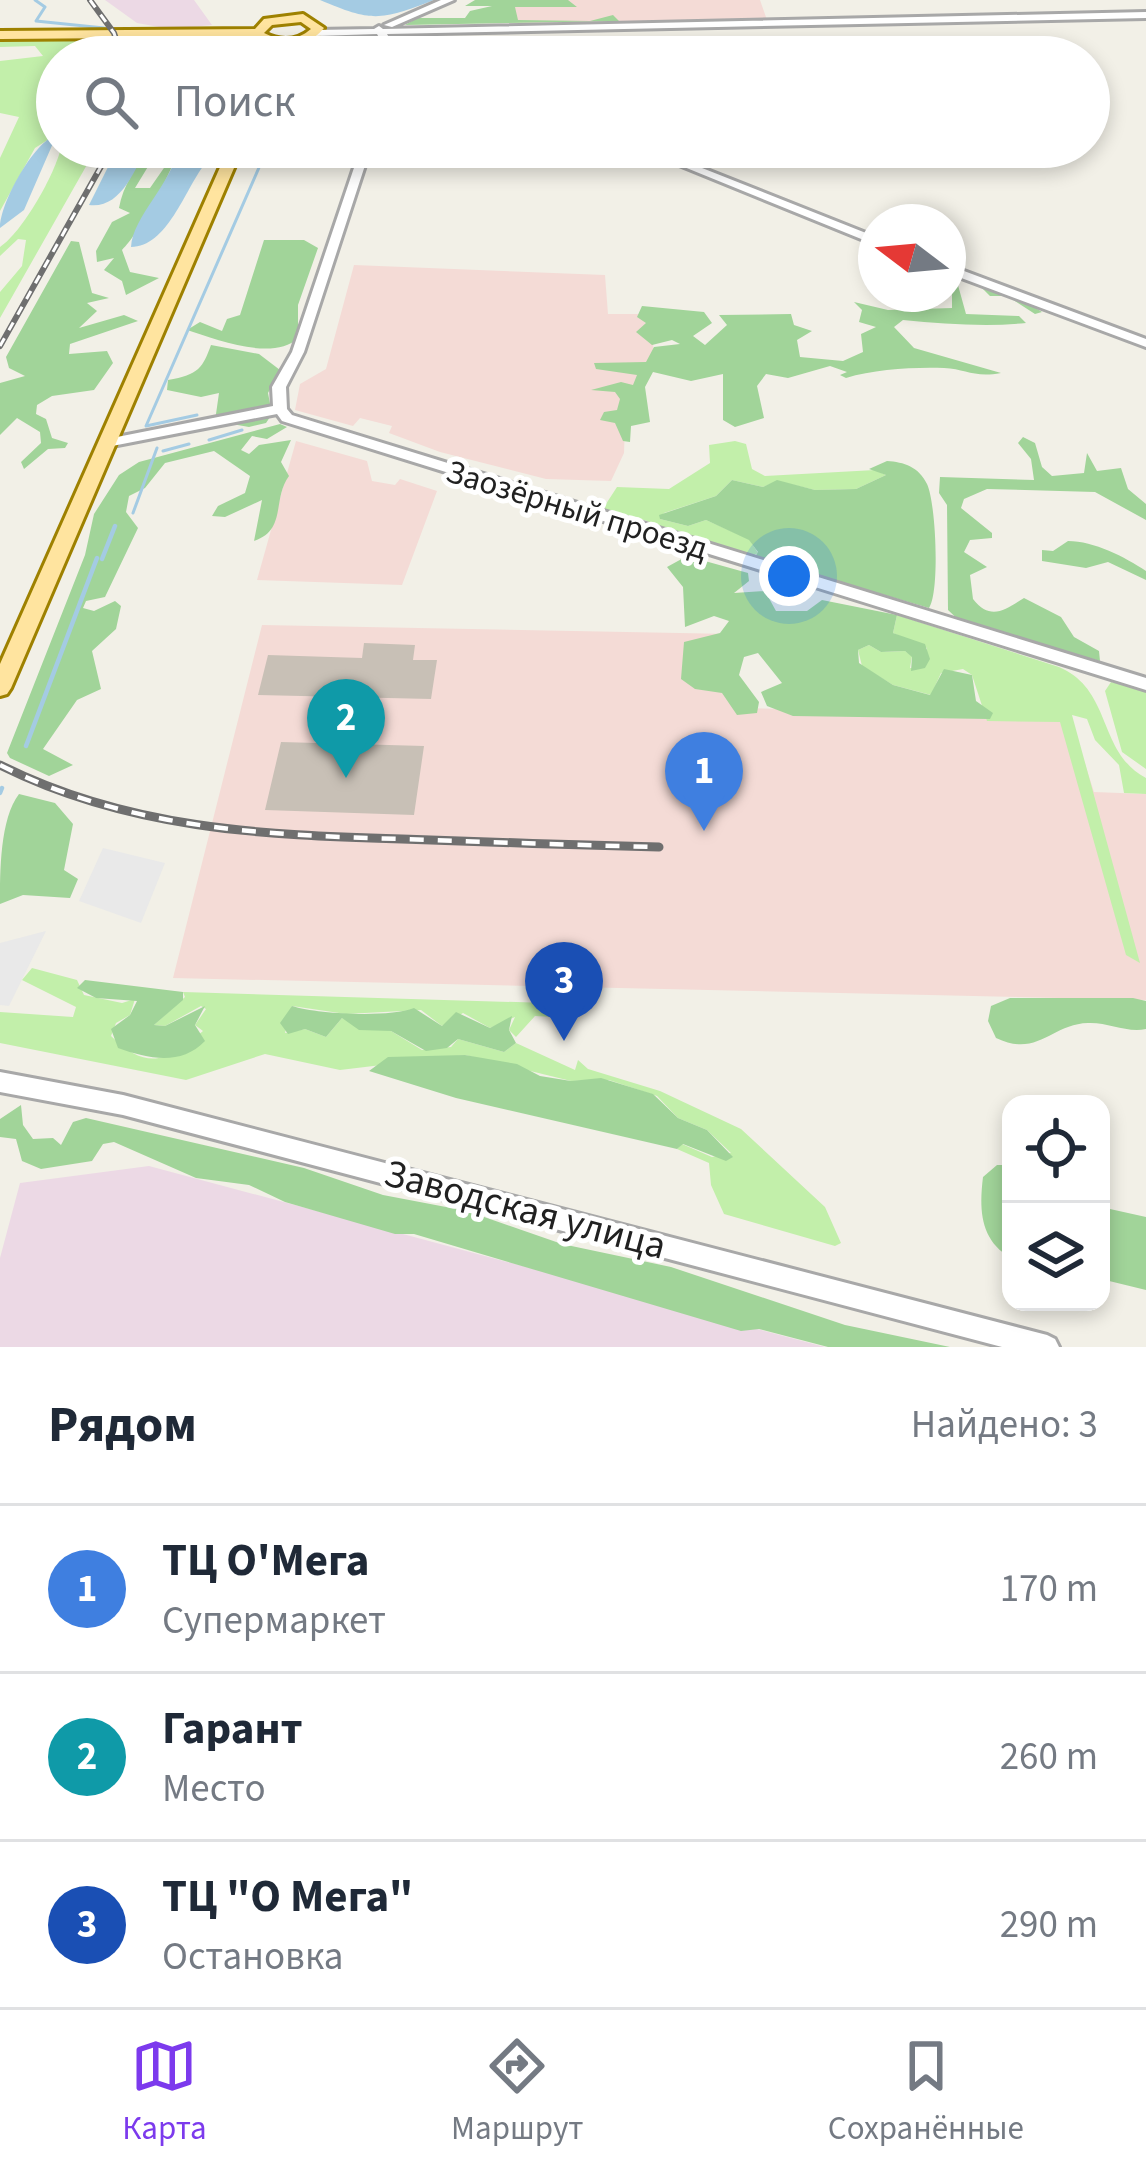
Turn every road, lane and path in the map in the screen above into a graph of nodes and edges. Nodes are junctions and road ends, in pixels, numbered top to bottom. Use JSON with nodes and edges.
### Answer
{"nodes":[{"id":1,"x":449,"y":0,"type":"edge"},
{"id":2,"x":1146,"y":15,"type":"edge"},
{"id":3,"x":264,"y":23,"type":"junction"},
{"id":4,"x":379,"y":29,"type":"junction"},
{"id":5,"x":320,"y":31,"type":"junction"},
{"id":6,"x":0,"y":34,"type":"edge"},
{"id":7,"x":272,"y":36,"type":"edge"},
{"id":8,"x":308,"y":36,"type":"edge"},
{"id":9,"x":383,"y":36,"type":"edge"},
{"id":10,"x":227,"y":168,"type":"edge"},
{"id":11,"x":359,"y":168,"type":"edge"},
{"id":12,"x":693,"y":168,"type":"edge"},
{"id":13,"x":858,"y":234,"type":"edge"},
{"id":14,"x":966,"y":276,"type":"edge"},
{"id":15,"x":1146,"y":343,"type":"edge"},
{"id":16,"x":280,"y":409,"type":"junction"},
{"id":17,"x":107,"y":443,"type":"junction"},
{"id":18,"x":1146,"y":684,"type":"edge"},
{"id":19,"x":0,"y":688,"type":"edge"},
{"id":20,"x":0,"y":1082,"type":"edge"},
{"id":21,"x":1047,"y":1347,"type":"edge"}],
"edges":[{"from":1,"to":4,"type":"street"},
{"from":2,"to":4,"type":"street"},
{"from":3,"to":5,"type":"main road"},
{"from":3,"to":6,"type":"main road"},
{"from":3,"to":7,"type":"main road"},
{"from":4,"to":5,"type":"street"},
{"from":4,"to":9,"type":"street"},
{"from":5,"to":8,"type":"main road"},
{"from":10,"to":17,"type":"main road"},
{"from":11,"to":16,"type":"street"},
{"from":12,"to":13,"type":"street"},
{"from":14,"to":15,"type":"street"},
{"from":16,"to":17,"type":"street"},
{"from":16,"to":18,"type":"street","name":"Заозёрный проезд"},
{"from":17,"to":19,"type":"main road"},
{"from":20,"to":21,"type":"street","name":"Заводская улица"}]}
